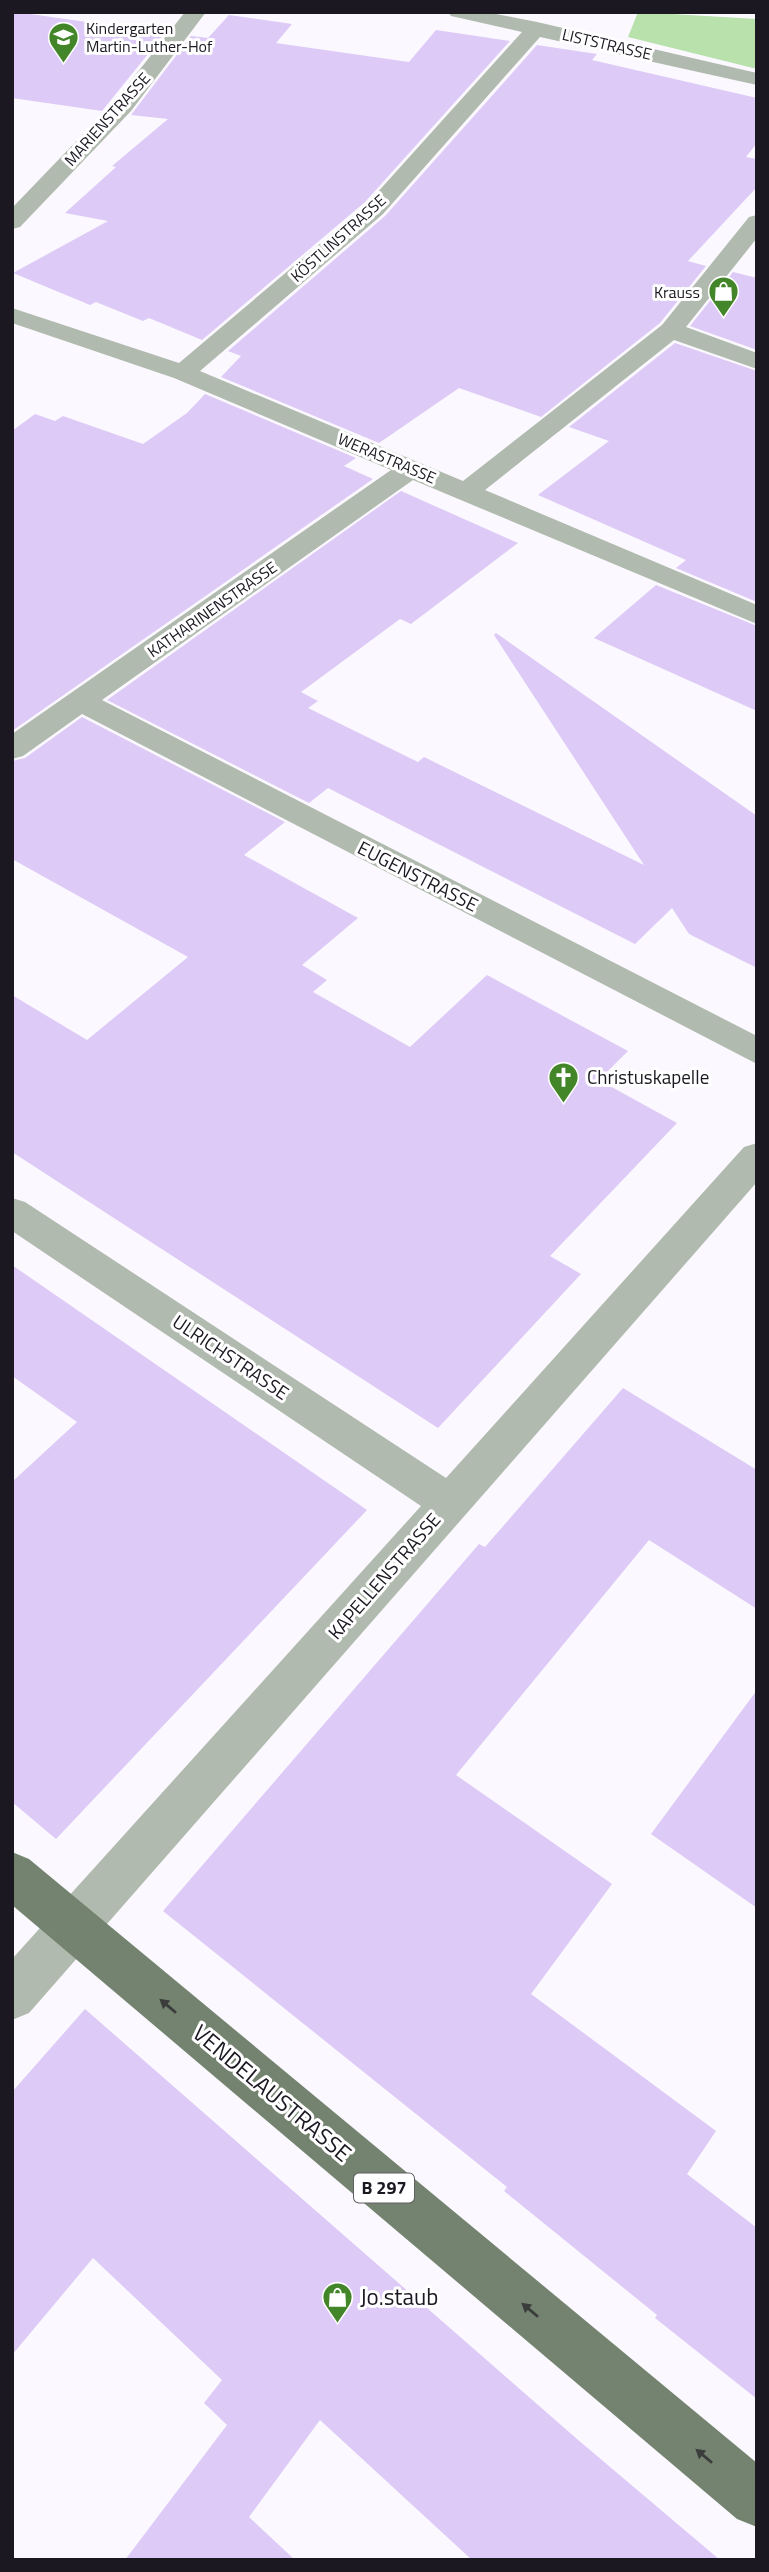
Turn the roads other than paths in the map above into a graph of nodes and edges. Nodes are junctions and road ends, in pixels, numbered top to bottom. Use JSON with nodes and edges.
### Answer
{"nodes":[{"id":1,"x":196,"y":12,"type":"edge"},
{"id":2,"x":457,"y":12,"type":"edge"},
{"id":3,"x":537,"y":27,"type":"junction"},
{"id":4,"x":757,"y":79,"type":"edge"},
{"id":5,"x":12,"y":222,"type":"edge"},
{"id":6,"x":757,"y":222,"type":"edge"},
{"id":7,"x":12,"y":316,"type":"edge"},
{"id":8,"x":671,"y":330,"type":"junction"},
{"id":9,"x":757,"y":362,"type":"edge"},
{"id":10,"x":183,"y":373,"type":"junction"},
{"id":11,"x":412,"y":468,"type":"junction"},
{"id":12,"x":467,"y":491,"type":"junction"},
{"id":13,"x":757,"y":615,"type":"edge"},
{"id":14,"x":80,"y":701,"type":"junction"},
{"id":15,"x":12,"y":749,"type":"edge"},
{"id":16,"x":757,"y":1051,"type":"edge"},
{"id":17,"x":757,"y":1157,"type":"edge"},
{"id":18,"x":12,"y":1212,"type":"edge"},
{"id":19,"x":449,"y":1502,"type":"junction"},
{"id":20,"x":12,"y":1875,"type":"edge"},
{"id":21,"x":74,"y":1927,"type":"junction"},
{"id":22,"x":12,"y":1996,"type":"edge"},
{"id":23,"x":757,"y":2499,"type":"edge"}],
"edges":[{"from":1,"to":5,"type":"street","name":"MARIENSTRASSE"},
{"from":2,"to":3,"type":"street","name":"LISTSTRASSE"},
{"from":3,"to":4,"type":"street","name":"LISTSTRASSE"},
{"from":3,"to":10,"type":"street","name":"KÖSTLINSTRASSE"},
{"from":6,"to":8,"type":"street"},
{"from":7,"to":10,"type":"street","name":"WERASTRASSE"},
{"from":8,"to":9,"type":"street"},
{"from":8,"to":12,"type":"street"},
{"from":10,"to":11,"type":"street","name":"WERASTRASSE"},
{"from":11,"to":12,"type":"street","name":"WERASTRASSE"},
{"from":11,"to":14,"type":"street","name":"KATHARINENSTRASSE"},
{"from":12,"to":13,"type":"street","name":"WERASTRASSE"},
{"from":14,"to":15,"type":"street","name":"KATHARINENSTRASSE"},
{"from":14,"to":16,"type":"street","name":"EUGENSTRASSE"},
{"from":17,"to":19,"type":"street","name":"KAPELLENSTRASSE"},
{"from":18,"to":19,"type":"street","name":"ULRICHSTRASSE"},
{"from":19,"to":21,"type":"street","name":"KAPELLENSTRASSE"},
{"from":20,"to":21,"type":"main road","name":"VENDELAUSTRASSE","number":"B 297"},
{"from":21,"to":22,"type":"street","name":"KAPELLENSTRASSE"},
{"from":23,"to":21,"type":"main road","name":"VENDELAUSTRASSE","number":"B 297","one_way":true}]}
